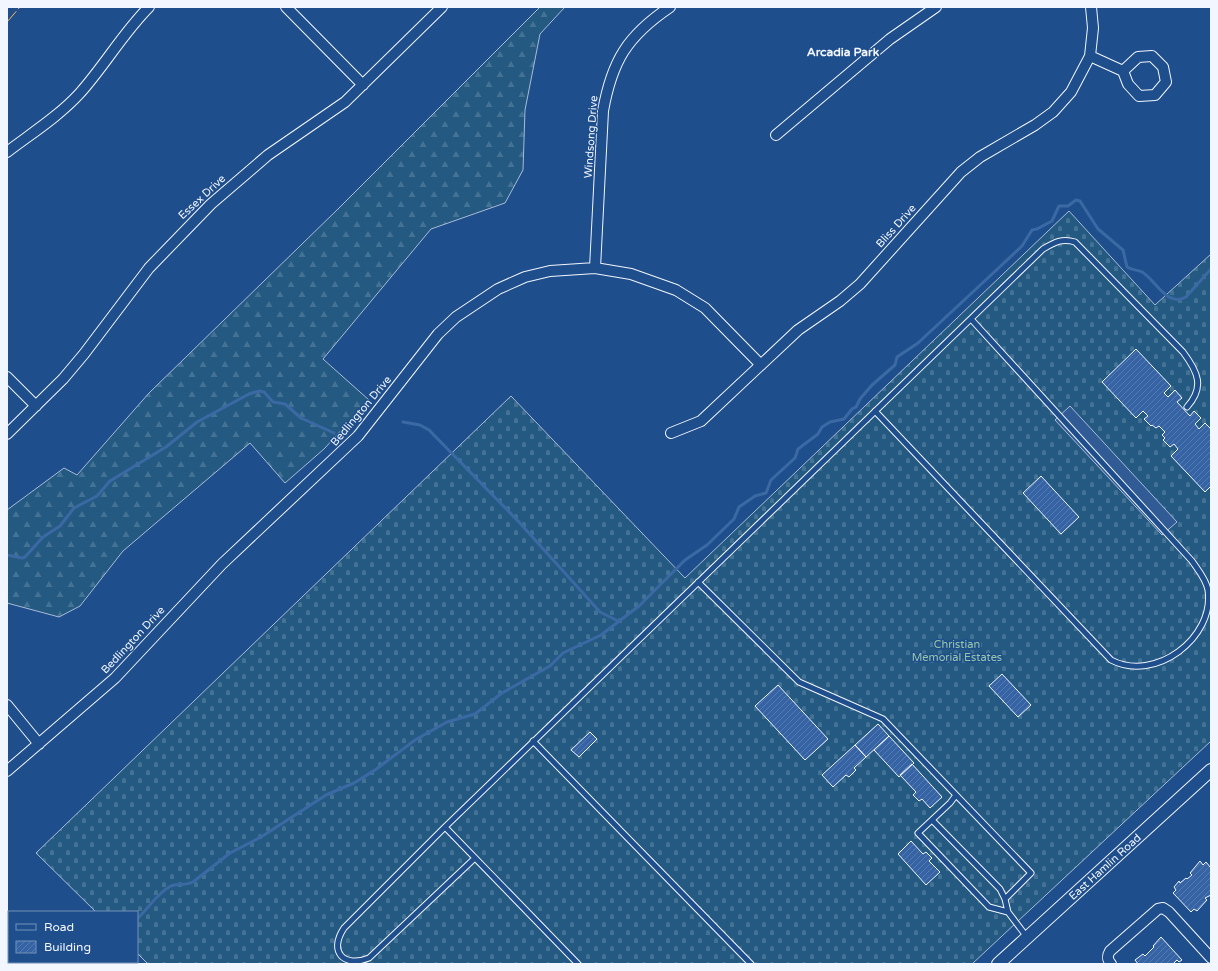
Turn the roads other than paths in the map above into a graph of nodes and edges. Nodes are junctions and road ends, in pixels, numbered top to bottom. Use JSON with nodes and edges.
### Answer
{"nodes":[{"id":1,"x":149,"y":7,"type":"edge"},
{"id":2,"x":286,"y":7,"type":"edge"},
{"id":3,"x":442,"y":7,"type":"edge"},
{"id":4,"x":670,"y":7,"type":"edge"},
{"id":5,"x":936,"y":7,"type":"edge"},
{"id":6,"x":1091,"y":7,"type":"edge"},
{"id":7,"x":1090,"y":56,"type":"junction"},
{"id":8,"x":1123,"y":71,"type":"junction"},
{"id":9,"x":363,"y":85,"type":"junction"},
{"id":10,"x":776,"y":135,"type":"dead end"},
{"id":11,"x":7,"y":152,"type":"edge"},
{"id":12,"x":595,"y":268,"type":"junction"},
{"id":13,"x":970,"y":319,"type":"junction"},
{"id":14,"x":761,"y":365,"type":"junction"},
{"id":15,"x":7,"y":377,"type":"edge"},
{"id":16,"x":36,"y":406,"type":"junction"},
{"id":17,"x":1187,"y":407,"type":"dead end"},
{"id":18,"x":875,"y":411,"type":"junction"},
{"id":19,"x":7,"y":434,"type":"edge"},
{"id":20,"x":671,"y":434,"type":"dead end"},
{"id":21,"x":698,"y":582,"type":"junction"},
{"id":22,"x":7,"y":705,"type":"edge"},
{"id":23,"x":533,"y":741,"type":"junction"},
{"id":24,"x":39,"y":744,"type":"junction"},
{"id":25,"x":7,"y":771,"type":"edge"},
{"id":26,"x":1209,"y":775,"type":"edge"},
{"id":27,"x":956,"y":795,"type":"junction"},
{"id":28,"x":932,"y":820,"type":"junction"},
{"id":29,"x":445,"y":827,"type":"junction"},
{"id":30,"x":475,"y":858,"type":"junction"},
{"id":31,"x":1005,"y":899,"type":"junction"},
{"id":32,"x":1008,"y":912,"type":"junction"},
{"id":33,"x":1027,"y":937,"type":"junction"},
{"id":34,"x":1211,"y":958,"type":"edge"},
{"id":35,"x":578,"y":964,"type":"edge"},
{"id":36,"x":751,"y":964,"type":"edge"},
{"id":37,"x":998,"y":964,"type":"edge"},
{"id":38,"x":1111,"y":964,"type":"edge"}],
"edges":[{"from":1,"to":11,"type":"street"},
{"from":2,"to":9,"type":"street"},
{"from":3,"to":9,"type":"street","name":"Essex Drive"},
{"from":4,"to":12,"type":"street","name":"Windsong Drive"},
{"from":5,"to":10,"type":"street"},
{"from":6,"to":7,"type":"street","name":"Bliss Drive"},
{"from":7,"to":8,"type":"street"},
{"from":7,"to":14,"type":"street","name":"Bliss Drive"},
{"from":8,"to":8,"type":"street"},
{"from":9,"to":16,"type":"street","name":"Essex Drive"},
{"from":12,"to":14,"type":"street","name":"Bedlington Drive"},
{"from":12,"to":24,"type":"street","name":"Bedlington Drive"},
{"from":13,"to":17,"type":"lane"},
{"from":13,"to":18,"type":"lane"},
{"from":13,"to":18,"type":"lane"},
{"from":14,"to":20,"type":"street","name":"Bliss Drive"},
{"from":15,"to":16,"type":"street"},
{"from":16,"to":19,"type":"street","name":"Essex Drive"},
{"from":18,"to":21,"type":"lane"},
{"from":21,"to":23,"type":"lane"},
{"from":21,"to":27,"type":"lane"},
{"from":22,"to":24,"type":"street"},
{"from":23,"to":29,"type":"lane"},
{"from":23,"to":36,"type":"lane"},
{"from":24,"to":25,"type":"street","name":"Bedlington Drive"},
{"from":26,"to":33,"type":"street","name":"East Hamlin Road"},
{"from":27,"to":28,"type":"lane"},
{"from":27,"to":31,"type":"lane"},
{"from":28,"to":31,"type":"lane"},
{"from":28,"to":32,"type":"lane"},
{"from":29,"to":30,"type":"lane"},
{"from":29,"to":30,"type":"lane"},
{"from":30,"to":35,"type":"lane"},
{"from":31,"to":32,"type":"lane"},
{"from":32,"to":33,"type":"lane"},
{"from":33,"to":37,"type":"street","name":"East Hamlin Road"},
{"from":34,"to":38,"type":"street"}]}
